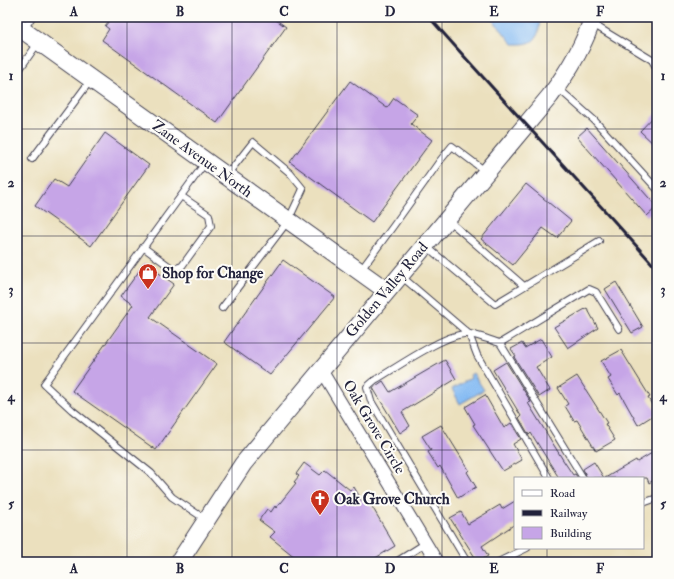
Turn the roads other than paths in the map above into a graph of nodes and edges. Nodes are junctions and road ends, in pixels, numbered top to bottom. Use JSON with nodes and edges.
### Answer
{"nodes":[{"id":1,"x":574,"y":17,"type":"edge"},
{"id":2,"x":592,"y":20,"type":"edge"},
{"id":3,"x":24,"y":25,"type":"edge"},
{"id":4,"x":38,"y":42,"type":"junction"},
{"id":5,"x":657,"y":69,"type":"edge"},
{"id":6,"x":17,"y":73,"type":"edge"},
{"id":7,"x":91,"y":80,"type":"junction"},
{"id":8,"x":557,"y":87,"type":"junction"},
{"id":9,"x":32,"y":158,"type":"dead end"},
{"id":10,"x":206,"y":162,"type":"junction"},
{"id":11,"x":486,"y":172,"type":"junction"},
{"id":12,"x":226,"y":176,"type":"junction"},
{"id":13,"x":657,"y":189,"type":"edge"},
{"id":14,"x":181,"y":196,"type":"junction"},
{"id":15,"x":446,"y":219,"type":"junction"},
{"id":16,"x":288,"y":221,"type":"junction"},
{"id":17,"x":599,"y":241,"type":"dead end"},
{"id":18,"x":425,"y":245,"type":"junction"},
{"id":19,"x":143,"y":247,"type":"junction"},
{"id":20,"x":359,"y":272,"type":"junction"},
{"id":21,"x":400,"y":275,"type":"junction"},
{"id":22,"x":524,"y":286,"type":"junction"},
{"id":23,"x":386,"y":291,"type":"junction"},
{"id":24,"x":222,"y":308,"type":"dead end"},
{"id":25,"x":619,"y":329,"type":"dead end"},
{"id":26,"x":469,"y":334,"type":"junction"},
{"id":27,"x":500,"y":343,"type":"junction"},
{"id":28,"x":321,"y":370,"type":"junction"},
{"id":29,"x":549,"y":477,"type":"edge"},
{"id":30,"x":582,"y":477,"type":"edge"},
{"id":31,"x":657,"y":498,"type":"edge"},
{"id":32,"x":644,"y":503,"type":"edge"},
{"id":33,"x":206,"y":520,"type":"junction"},
{"id":34,"x":426,"y":544,"type":"junction"},
{"id":35,"x":525,"y":549,"type":"edge"},
{"id":36,"x":179,"y":562,"type":"edge"},
{"id":37,"x":396,"y":562,"type":"edge"},
{"id":38,"x":437,"y":562,"type":"edge"},
{"id":39,"x":467,"y":562,"type":"edge"},
{"id":40,"x":498,"y":562,"type":"edge"}],
"edges":[{"from":1,"to":2,"type":"lane"},
{"from":2,"to":5,"type":"lane"},
{"from":2,"to":8,"type":"street","name":"Golden Valley Road"},
{"from":3,"to":4,"type":"street","name":"Zane Avenue North"},
{"from":4,"to":6,"type":"lane"},
{"from":4,"to":7,"type":"street","name":"Zane Avenue North"},
{"from":7,"to":9,"type":"lane"},
{"from":7,"to":10,"type":"street","name":"Zane Avenue North"},
{"from":8,"to":11,"type":"street","name":"Golden Valley Road"},
{"from":8,"to":13,"type":"lane"},
{"from":10,"to":12,"type":"street","name":"Zane Avenue North"},
{"from":10,"to":14,"type":"lane"},
{"from":11,"to":15,"type":"street","name":"Golden Valley Road"},
{"from":11,"to":20,"type":"lane"},
{"from":12,"to":16,"type":"street","name":"Zane Avenue North"},
{"from":12,"to":16,"type":"lane"},
{"from":14,"to":19,"type":"lane"},
{"from":14,"to":19,"type":"lane"},
{"from":15,"to":18,"type":"street","name":"Golden Valley Road"},
{"from":15,"to":22,"type":"lane"},
{"from":16,"to":20,"type":"street","name":"Zane Avenue North"},
{"from":16,"to":24,"type":"lane"},
{"from":17,"to":22,"type":"lane"},
{"from":18,"to":21,"type":"street","name":"Golden Valley Road"},
{"from":18,"to":22,"type":"lane"},
{"from":19,"to":33,"type":"lane"},
{"from":20,"to":23,"type":"street","name":"Zane Avenue North"},
{"from":21,"to":23,"type":"street","name":"Golden Valley Road"},
{"from":21,"to":26,"type":"lane"},
{"from":23,"to":28,"type":"street","name":"Golden Valley Road"},
{"from":25,"to":27,"type":"lane"},
{"from":26,"to":27,"type":"lane"},
{"from":26,"to":29,"type":"lane"},
{"from":26,"to":39,"type":"lane"},
{"from":27,"to":30,"type":"lane"},
{"from":28,"to":33,"type":"street","name":"Golden Valley Road"},
{"from":28,"to":34,"type":"street","name":"Oak Grove Circle"},
{"from":31,"to":32,"type":"lane"},
{"from":33,"to":36,"type":"street","name":"Golden Valley Road"},
{"from":34,"to":37,"type":"lane"},
{"from":34,"to":38,"type":"street","name":"Oak Grove Circle"},
{"from":35,"to":40,"type":"lane"}]}
